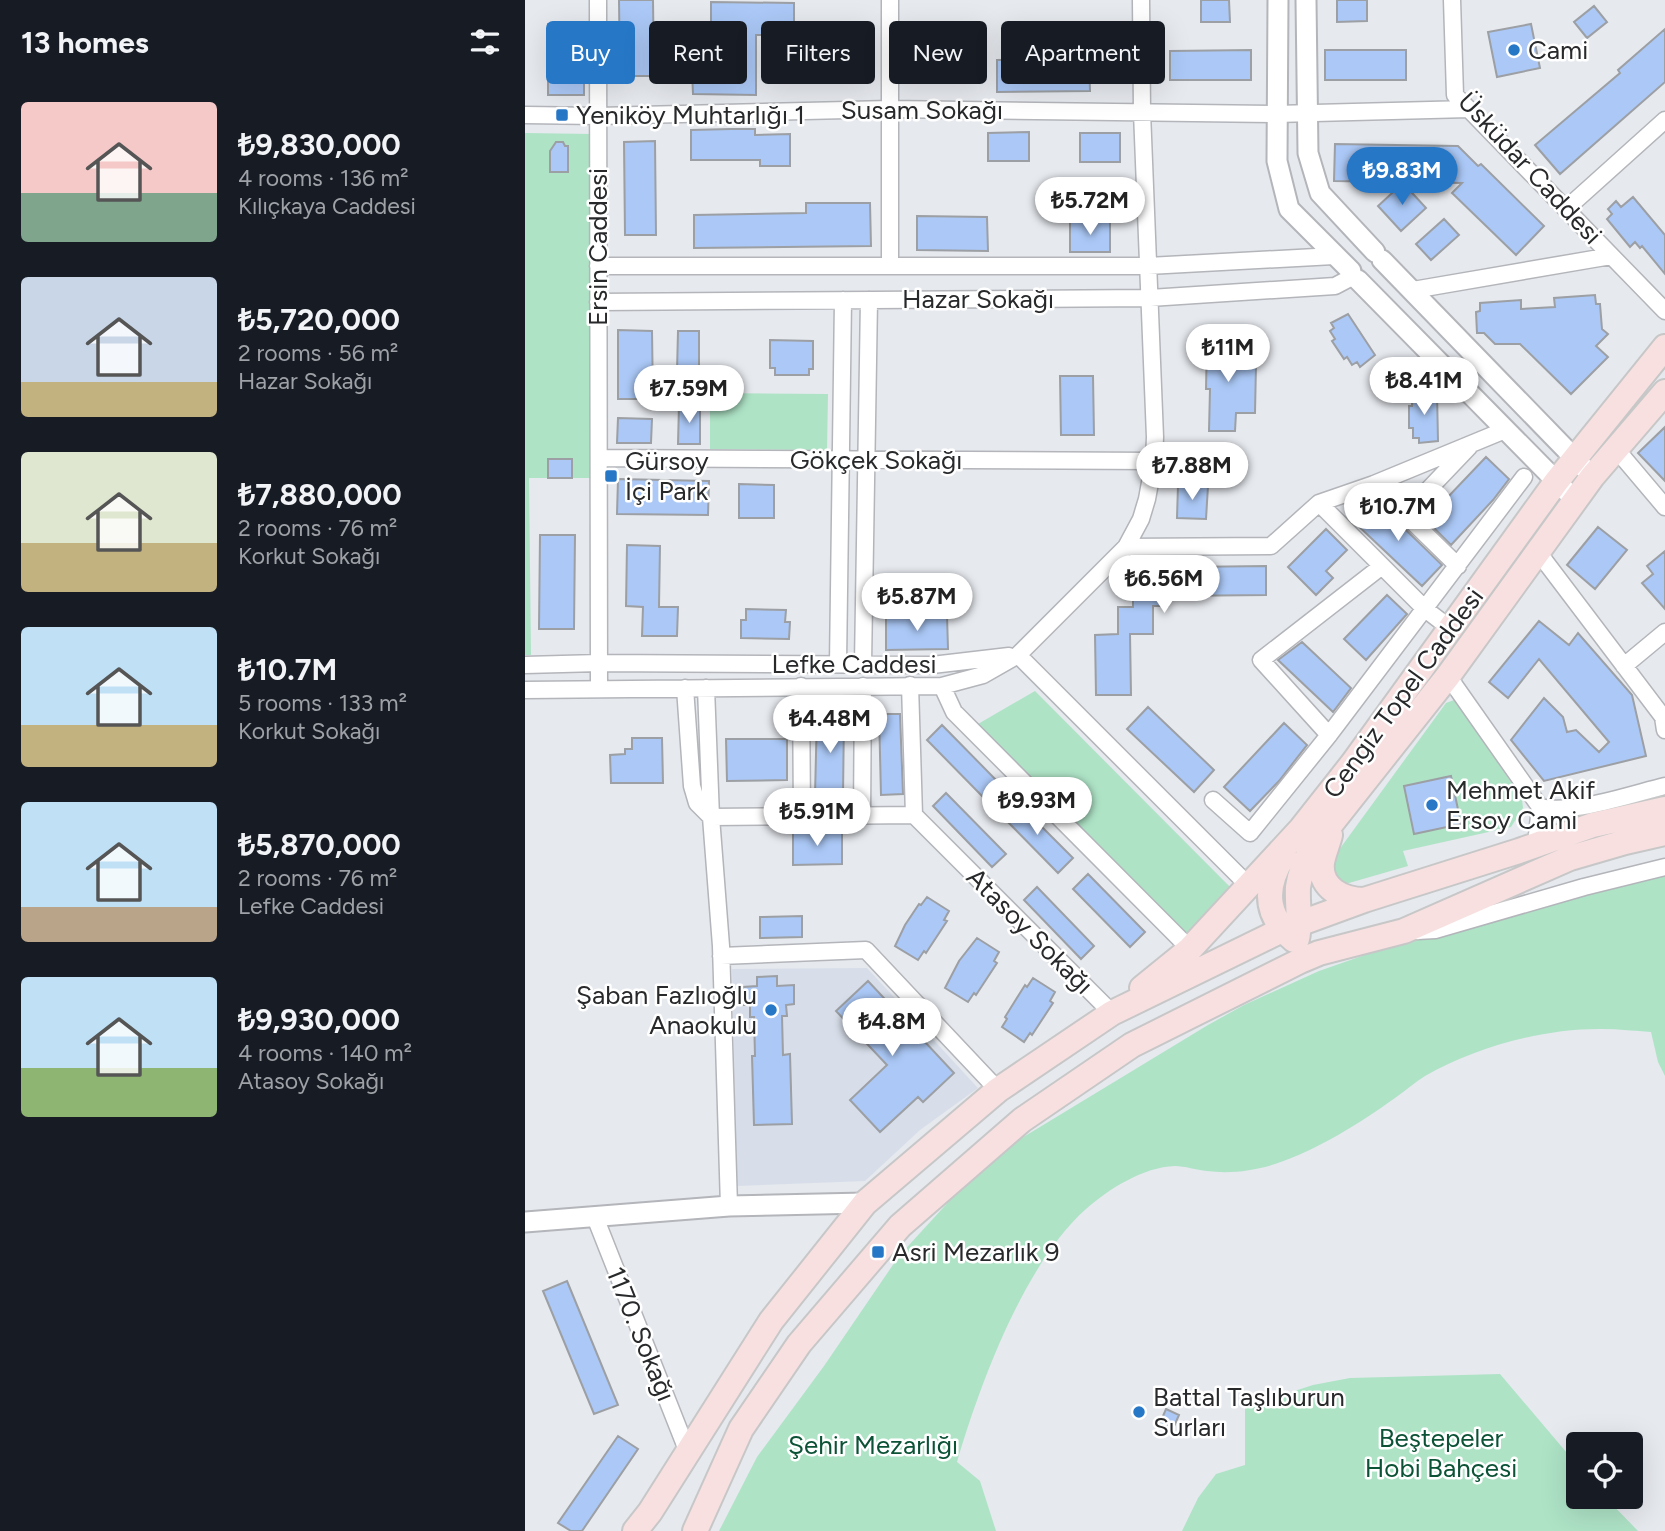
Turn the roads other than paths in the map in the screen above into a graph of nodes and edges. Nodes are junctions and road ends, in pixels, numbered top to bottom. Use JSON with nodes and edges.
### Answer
{"nodes":[{"id":1,"x":598,"y":0,"type":"edge"},
{"id":2,"x":890,"y":0,"type":"edge"},
{"id":3,"x":1141,"y":0,"type":"edge"},
{"id":4,"x":1278,"y":0,"type":"edge"},
{"id":5,"x":1306,"y":0,"type":"edge"},
{"id":6,"x":1452,"y":0,"type":"edge"},
{"id":7,"x":890,"y":108,"type":"junction"},
{"id":8,"x":1469,"y":109,"type":"junction"},
{"id":9,"x":1142,"y":112,"type":"junction"},
{"id":10,"x":1306,"y":113,"type":"junction"},
{"id":11,"x":1276,"y":114,"type":"junction"},
{"id":12,"x":525,"y":115,"type":"edge"},
{"id":13,"x":598,"y":116,"type":"junction"},
{"id":14,"x":1665,"y":120,"type":"edge"},
{"id":15,"x":1566,"y":209,"type":"junction"},
{"id":16,"x":1334,"y":256,"type":"junction"},
{"id":17,"x":1378,"y":256,"type":"junction"},
{"id":18,"x":1611,"y":256,"type":"junction"},
{"id":19,"x":598,"y":265,"type":"junction"},
{"id":20,"x":890,"y":266,"type":"junction"},
{"id":21,"x":1148,"y":266,"type":"junction"},
{"id":22,"x":1354,"y":276,"type":"junction"},
{"id":23,"x":1413,"y":290,"type":"junction"},
{"id":24,"x":1150,"y":298,"type":"junction"},
{"id":25,"x":843,"y":300,"type":"junction"},
{"id":26,"x":869,"y":300,"type":"junction"},
{"id":27,"x":598,"y":302,"type":"junction"},
{"id":28,"x":1665,"y":312,"type":"edge"},
{"id":29,"x":1665,"y":347,"type":"edge"},
{"id":30,"x":1665,"y":392,"type":"edge"},
{"id":31,"x":1505,"y":430,"type":"junction"},
{"id":32,"x":1472,"y":444,"type":"junction"},
{"id":33,"x":1616,"y":449,"type":"junction"},
{"id":34,"x":1576,"y":457,"type":"junction"},
{"id":35,"x":599,"y":458,"type":"junction"},
{"id":36,"x":841,"y":460,"type":"junction"},
{"id":37,"x":866,"y":460,"type":"junction"},
{"id":38,"x":1154,"y":461,"type":"junction"},
{"id":39,"x":1524,"y":477,"type":"dead end"},
{"id":40,"x":1592,"y":477,"type":"junction"},
{"id":41,"x":1556,"y":482,"type":"junction"},
{"id":42,"x":1374,"y":484,"type":"junction"},
{"id":43,"x":1574,"y":500,"type":"junction"},
{"id":44,"x":1319,"y":503,"type":"junction"},
{"id":45,"x":1665,"y":507,"type":"edge"},
{"id":46,"x":1405,"y":514,"type":"junction"},
{"id":47,"x":1126,"y":547,"type":"junction"},
{"id":48,"x":1538,"y":552,"type":"junction"},
{"id":49,"x":1382,"y":566,"type":"junction"},
{"id":50,"x":1458,"y":566,"type":"junction"},
{"id":51,"x":1425,"y":609,"type":"junction"},
{"id":52,"x":1451,"y":629,"type":"junction"},
{"id":53,"x":1665,"y":632,"type":"edge"},
{"id":54,"x":1018,"y":655,"type":"junction"},
{"id":55,"x":599,"y":663,"type":"junction"},
{"id":56,"x":838,"y":664,"type":"junction"},
{"id":57,"x":863,"y":664,"type":"junction"},
{"id":58,"x":525,"y":665,"type":"edge"},
{"id":59,"x":1624,"y":666,"type":"junction"},
{"id":60,"x":1448,"y":676,"type":"junction"},
{"id":61,"x":863,"y":685,"type":"junction"},
{"id":62,"x":910,"y":685,"type":"junction"},
{"id":63,"x":801,"y":686,"type":"junction"},
{"id":64,"x":942,"y":686,"type":"junction"},
{"id":65,"x":685,"y":688,"type":"junction"},
{"id":66,"x":706,"y":688,"type":"junction"},
{"id":67,"x":599,"y":689,"type":"junction"},
{"id":68,"x":525,"y":690,"type":"edge"},
{"id":69,"x":1664,"y":721,"type":"edge"},
{"id":70,"x":1329,"y":735,"type":"junction"},
{"id":71,"x":1665,"y":786,"type":"edge"},
{"id":72,"x":1213,"y":800,"type":"dead end"},
{"id":73,"x":1540,"y":807,"type":"junction"},
{"id":74,"x":1665,"y":809,"type":"edge"},
{"id":75,"x":914,"y":815,"type":"junction"},
{"id":76,"x":802,"y":816,"type":"junction"},
{"id":77,"x":862,"y":816,"type":"junction"},
{"id":78,"x":711,"y":817,"type":"junction"},
{"id":79,"x":1336,"y":818,"type":"junction"},
{"id":80,"x":1301,"y":829,"type":"junction"},
{"id":81,"x":1665,"y":833,"type":"edge"},
{"id":82,"x":1536,"y":844,"type":"junction"},
{"id":83,"x":1665,"y":867,"type":"edge"},
{"id":84,"x":1247,"y":884,"type":"junction"},
{"id":85,"x":1364,"y":900,"type":"junction"},
{"id":86,"x":1404,"y":931,"type":"junction"},
{"id":87,"x":1293,"y":932,"type":"junction"},
{"id":88,"x":1190,"y":949,"type":"junction"},
{"id":89,"x":1319,"y":953,"type":"junction"},
{"id":90,"x":721,"y":956,"type":"junction"},
{"id":91,"x":1284,"y":970,"type":"junction"},
{"id":92,"x":1112,"y":1013,"type":"junction"},
{"id":93,"x":998,"y":1090,"type":"junction"},
{"id":94,"x":865,"y":1203,"type":"junction"},
{"id":95,"x":729,"y":1206,"type":"junction"},
{"id":96,"x":595,"y":1217,"type":"junction"},
{"id":97,"x":525,"y":1222,"type":"edge"},
{"id":98,"x":687,"y":1450,"type":"junction"},
{"id":99,"x":696,"y":1530,"type":"edge"},
{"id":100,"x":635,"y":1531,"type":"edge"}],
"edges":[{"from":1,"to":13,"type":"street","name":"Ersin Caddesi"},
{"from":2,"to":7,"type":"street"},
{"from":3,"to":9,"type":"street"},
{"from":4,"to":11,"type":"street"},
{"from":5,"to":10,"type":"street"},
{"from":6,"to":8,"type":"street","name":"Üsküdar Caddesi"},
{"from":7,"to":9,"type":"street","name":"Susam Sokağı"},
{"from":7,"to":13,"type":"street","name":"Susam Sokağı"},
{"from":7,"to":20,"type":"street"},
{"from":8,"to":10,"type":"street","name":"Susam Sokağı"},
{"from":8,"to":15,"type":"street","name":"Üsküdar Caddesi"},
{"from":9,"to":11,"type":"street","name":"Susam Sokağı"},
{"from":9,"to":21,"type":"street"},
{"from":10,"to":11,"type":"street","name":"Susam Sokağı"},
{"from":10,"to":17,"type":"street"},
{"from":11,"to":16,"type":"street"},
{"from":12,"to":13,"type":"street","name":"Susam Sokağı"},
{"from":13,"to":19,"type":"street","name":"Ersin Caddesi"},
{"from":14,"to":15,"type":"street"},
{"from":15,"to":18,"type":"street","name":"Üsküdar Caddesi"},
{"from":16,"to":21,"type":"street","name":"Hazar Sokağı"},
{"from":16,"to":22,"type":"street"},
{"from":17,"to":22,"type":"street"},
{"from":17,"to":23,"type":"street"},
{"from":18,"to":23,"type":"street"},
{"from":18,"to":28,"type":"street","name":"Üsküdar Caddesi"},
{"from":19,"to":20,"type":"street","name":"Hazar Sokağı"},
{"from":19,"to":27,"type":"street","name":"Ersin Caddesi"},
{"from":20,"to":21,"type":"street","name":"Hazar Sokağı"},
{"from":21,"to":24,"type":"street"},
{"from":22,"to":24,"type":"street","name":"Hazar Sokağı"},
{"from":22,"to":31,"type":"street"},
{"from":23,"to":34,"type":"street"},
{"from":24,"to":26,"type":"street","name":"Hazar Sokağı"},
{"from":24,"to":38,"type":"street"},
{"from":25,"to":26,"type":"street","name":"Hazar Sokağı"},
{"from":25,"to":27,"type":"street","name":"Hazar Sokağı"},
{"from":25,"to":36,"type":"street"},
{"from":26,"to":37,"type":"street"},
{"from":27,"to":35,"type":"street","name":"Ersin Caddesi"},
{"from":29,"to":34,"type":"main road","name":"Cengiz Topel Caddesi"},
{"from":30,"to":33,"type":"main road","name":"Cengiz Topel Caddesi"},
{"from":31,"to":32,"type":"street"},
{"from":31,"to":41,"type":"street"},
{"from":32,"to":42,"type":"street"},
{"from":32,"to":46,"type":"street"},
{"from":33,"to":40,"type":"main road","name":"Cengiz Topel Caddesi"},
{"from":33,"to":45,"type":"street"},
{"from":34,"to":40,"type":"street"},
{"from":34,"to":41,"type":"main road","name":"Cengiz Topel Caddesi"},
{"from":35,"to":36,"type":"street","name":"Gökçek Sokağı"},
{"from":35,"to":55,"type":"street","name":"Ersin Caddesi"},
{"from":36,"to":37,"type":"street","name":"Gökçek Sokağı"},
{"from":36,"to":56,"type":"street"},
{"from":37,"to":38,"type":"street","name":"Gökçek Sokağı"},
{"from":37,"to":57,"type":"street"},
{"from":38,"to":47,"type":"street"},
{"from":39,"to":50,"type":"street"},
{"from":40,"to":43,"type":"main road","name":"Cengiz Topel Caddesi"},
{"from":41,"to":43,"type":"street"},
{"from":41,"to":52,"type":"main road","name":"Cengiz Topel Caddesi"},
{"from":42,"to":44,"type":"street"},
{"from":42,"to":46,"type":"street"},
{"from":43,"to":48,"type":"main road","name":"Cengiz Topel Caddesi"},
{"from":44,"to":47,"type":"street"},
{"from":44,"to":49,"type":"street"},
{"from":46,"to":50,"type":"street"},
{"from":47,"to":54,"type":"street"},
{"from":48,"to":59,"type":"street"},
{"from":48,"to":60,"type":"main road","name":"Cengiz Topel Caddesi"},
{"from":49,"to":51,"type":"street"},
{"from":49,"to":70,"type":"street"},
{"from":50,"to":51,"type":"street"},
{"from":51,"to":52,"type":"street"},
{"from":51,"to":70,"type":"street"},
{"from":52,"to":80,"type":"main road","name":"Cengiz Topel Caddesi"},
{"from":53,"to":59,"type":"street"},
{"from":54,"to":57,"type":"street","name":"Lefke Caddesi"},
{"from":54,"to":64,"type":"street","name":"Lefke Caddesi"},
{"from":54,"to":84,"type":"street"},
{"from":55,"to":56,"type":"street","name":"Lefke Caddesi"},
{"from":55,"to":58,"type":"street","name":"Lefke Caddesi"},
{"from":55,"to":67,"type":"street","name":"Ersin Caddesi"},
{"from":56,"to":57,"type":"street","name":"Lefke Caddesi"},
{"from":59,"to":69,"type":"street"},
{"from":60,"to":73,"type":"street"},
{"from":60,"to":79,"type":"main road","name":"Cengiz Topel Caddesi"},
{"from":61,"to":62,"type":"street","name":"Lefke Caddesi"},
{"from":61,"to":63,"type":"street","name":"Lefke Caddesi"},
{"from":61,"to":77,"type":"street"},
{"from":62,"to":64,"type":"street","name":"Lefke Caddesi"},
{"from":62,"to":75,"type":"street"},
{"from":63,"to":66,"type":"street","name":"Lefke Caddesi"},
{"from":63,"to":76,"type":"street"},
{"from":64,"to":88,"type":"street"},
{"from":65,"to":66,"type":"street","name":"Lefke Caddesi"},
{"from":65,"to":67,"type":"street","name":"Lefke Caddesi"},
{"from":65,"to":78,"type":"street"},
{"from":66,"to":78,"type":"street"},
{"from":67,"to":68,"type":"street","name":"Lefke Caddesi"},
{"from":70,"to":72,"type":"street"},
{"from":71,"to":73,"type":"street"},
{"from":73,"to":82,"type":"street"},
{"from":74,"to":82,"type":"main road"},
{"from":75,"to":77,"type":"street"},
{"from":75,"to":92,"type":"street","name":"Atasoy Sokağı"},
{"from":76,"to":77,"type":"street"},
{"from":76,"to":78,"type":"street"},
{"from":78,"to":90,"type":"street"},
{"from":79,"to":85,"type":"main road"},
{"from":79,"to":87,"type":"main road","name":"Cengiz Topel Caddesi"},
{"from":80,"to":84,"type":"main road","name":"Cengiz Topel Caddesi"},
{"from":80,"to":87,"type":"main road"},
{"from":81,"to":86,"type":"main road"},
{"from":82,"to":85,"type":"main road"},
{"from":83,"to":86,"type":"street"},
{"from":84,"to":88,"type":"main road","name":"Cengiz Topel Caddesi"},
{"from":85,"to":87,"type":"main road"},
{"from":86,"to":89,"type":"main road"},
{"from":87,"to":89,"type":"main road"},
{"from":87,"to":91,"type":"main road"},
{"from":87,"to":92,"type":"main road"},
{"from":88,"to":92,"type":"main road","name":"Cengiz Topel Caddesi"},
{"from":89,"to":91,"type":"main road"},
{"from":90,"to":93,"type":"street"},
{"from":90,"to":95,"type":"street"},
{"from":91,"to":99,"type":"main road"},
{"from":92,"to":93,"type":"main road"},
{"from":93,"to":94,"type":"main road"},
{"from":94,"to":95,"type":"street"},
{"from":94,"to":98,"type":"main road"},
{"from":95,"to":96,"type":"street"},
{"from":96,"to":97,"type":"street"},
{"from":96,"to":98,"type":"street","name":"1170. Sokağı"},
{"from":98,"to":100,"type":"main road"}]}
